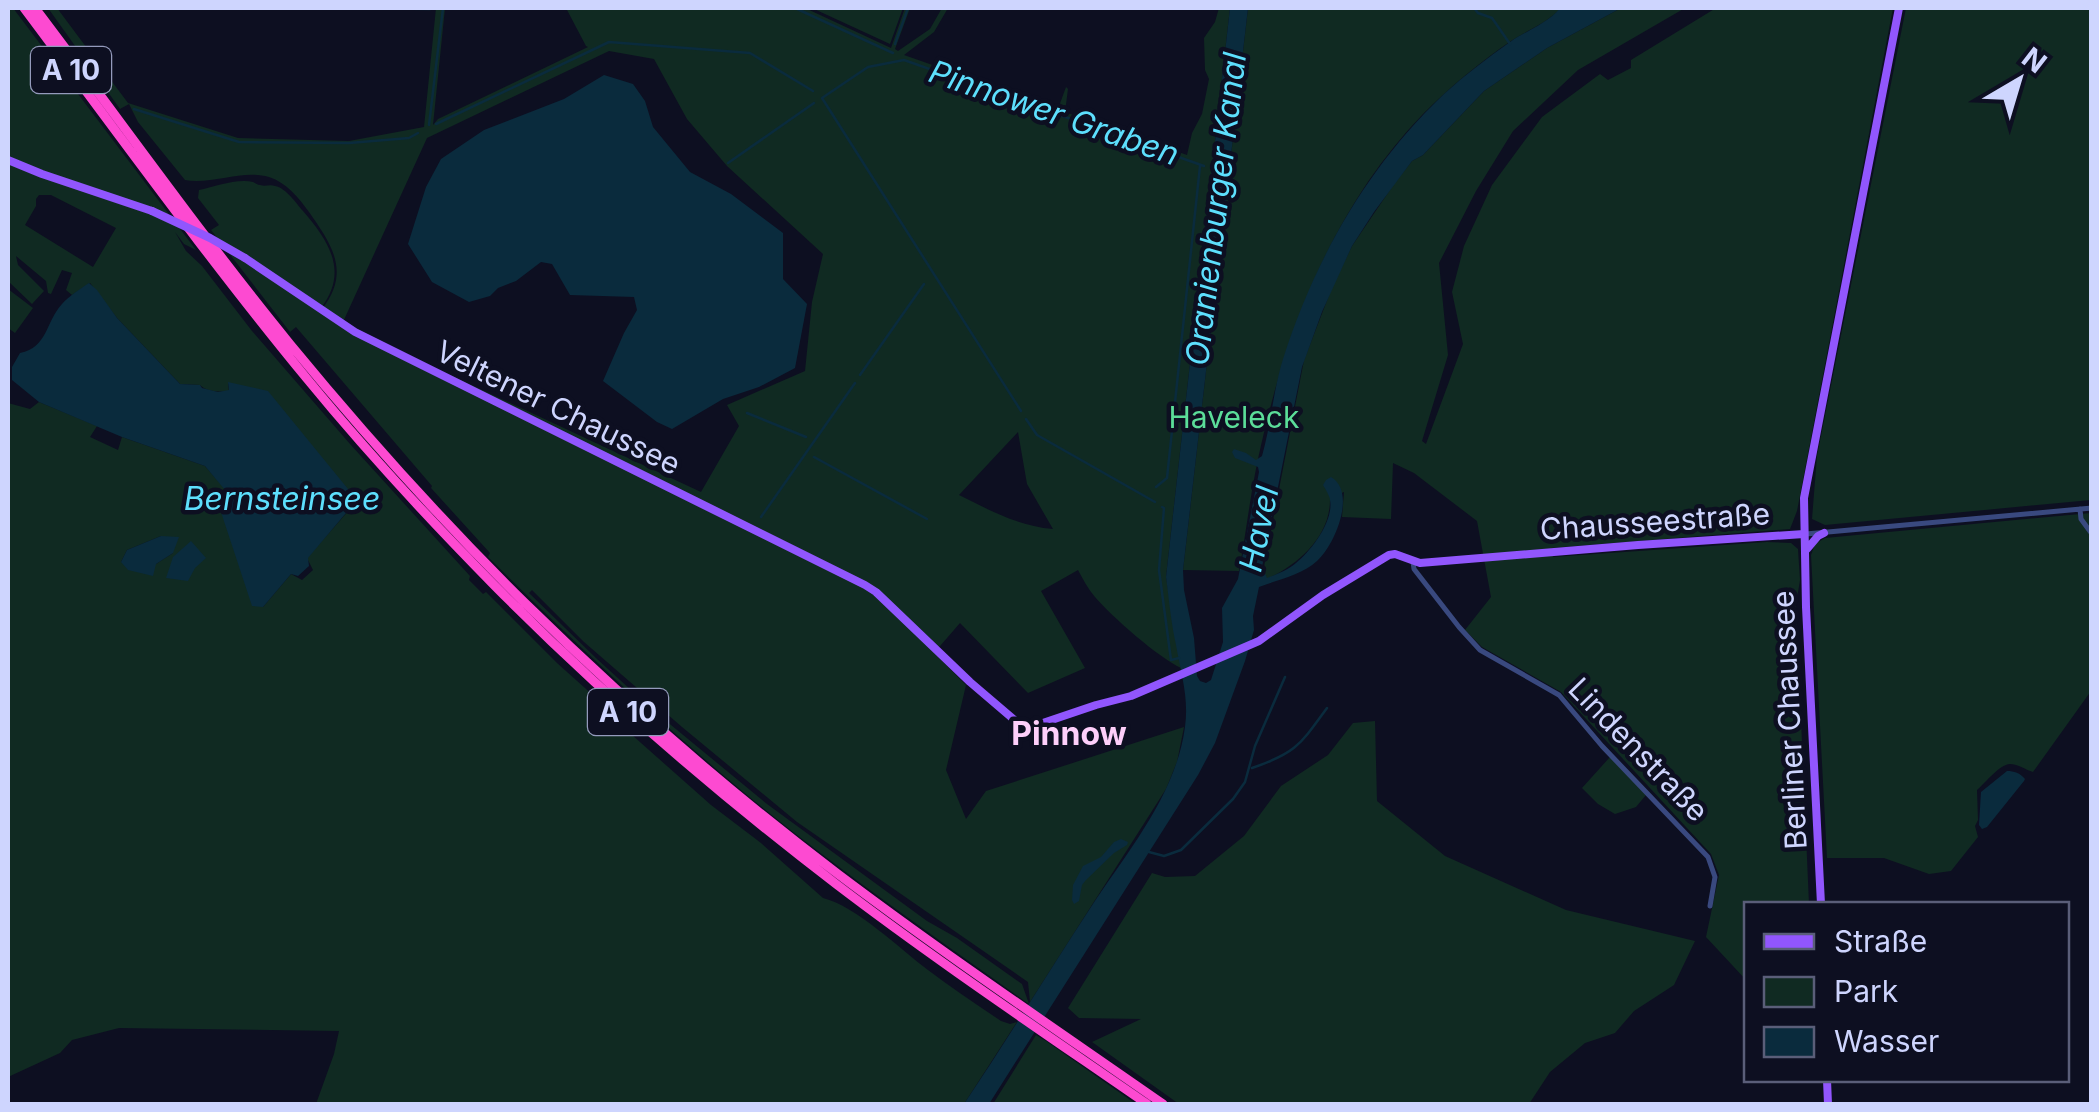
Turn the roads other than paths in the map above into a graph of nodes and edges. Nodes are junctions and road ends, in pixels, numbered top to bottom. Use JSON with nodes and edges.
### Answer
{"nodes":[{"id":1,"x":24,"y":8,"type":"edge"},
{"id":2,"x":35,"y":8,"type":"edge"},
{"id":3,"x":1898,"y":8,"type":"edge"},
{"id":4,"x":8,"y":160,"type":"edge"},
{"id":5,"x":2092,"y":508,"type":"edge"},
{"id":6,"x":2080,"y":509,"type":"junction"},
{"id":7,"x":1803,"y":511,"type":"junction"},
{"id":8,"x":1787,"y":534,"type":"junction"},
{"id":9,"x":1804,"y":534,"type":"junction"},
{"id":10,"x":1824,"y":534,"type":"junction"},
{"id":11,"x":2092,"y":534,"type":"edge"},
{"id":12,"x":1805,"y":553,"type":"junction"},
{"id":13,"x":1413,"y":562,"type":"junction"},
{"id":14,"x":1025,"y":729,"type":"joint"},
{"id":15,"x":1821,"y":902,"type":"edge"},
{"id":16,"x":1710,"y":906,"type":"dead end"},
{"id":17,"x":1016,"y":1007,"type":"junction"},
{"id":18,"x":1047,"y":1029,"type":"junction"},
{"id":19,"x":1147,"y":1104,"type":"edge"},
{"id":20,"x":1162,"y":1104,"type":"edge"}],
"edges":[{"from":1,"to":17,"type":"highway","number":"A 10"},
{"from":2,"to":17,"type":"highway","number":"A 10"},
{"from":3,"to":7,"type":"main road","name":"Berliner Chaussee"},
{"from":4,"to":14,"type":"main road","name":"Veltener Chaussee","bridge":true},
{"from":5,"to":6,"type":"street"},
{"from":6,"to":10,"type":"street"},
{"from":6,"to":11,"type":"street"},
{"from":7,"to":8,"type":"main road"},
{"from":7,"to":9,"type":"main road","name":"Berliner Chaussee"},
{"from":8,"to":9,"type":"main road","name":"Chausseestraße"},
{"from":8,"to":13,"type":"main road","name":"Chausseestraße"},
{"from":9,"to":10,"type":"street"},
{"from":9,"to":12,"type":"main road","name":"Berliner Chaussee"},
{"from":10,"to":12,"type":"main road"},
{"from":12,"to":15,"type":"main road","name":"Berliner Chaussee"},
{"from":13,"to":14,"type":"main road","name":"Chausseestraße"},
{"from":13,"to":16,"type":"street","name":"Lindenstraße"},
{"from":17,"to":18,"type":"highway","number":"A 10"},
{"from":18,"to":19,"type":"highway","number":"A 10"},
{"from":18,"to":20,"type":"highway","number":"A 10"}]}
